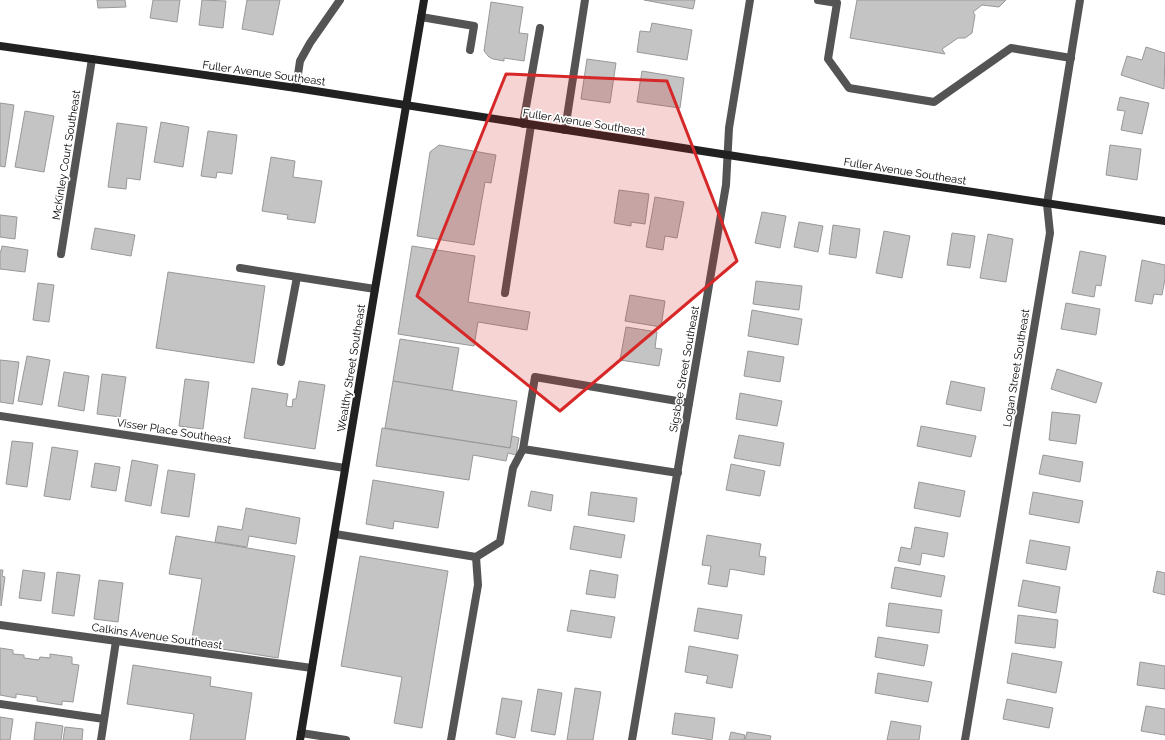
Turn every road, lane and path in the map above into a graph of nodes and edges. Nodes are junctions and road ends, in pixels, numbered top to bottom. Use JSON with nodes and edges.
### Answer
{"nodes":[{"id":1,"x":340,"y":0,"type":"edge"},
{"id":2,"x":424,"y":0,"type":"edge"},
{"id":3,"x":585,"y":0,"type":"edge"},
{"id":4,"x":750,"y":0,"type":"edge"},
{"id":5,"x":818,"y":0,"type":"edge"},
{"id":6,"x":1080,"y":0,"type":"edge"},
{"id":7,"x":421,"y":17,"type":"junction"},
{"id":8,"x":540,"y":28,"type":"dead end"},
{"id":9,"x":0,"y":46,"type":"edge"},
{"id":10,"x":470,"y":50,"type":"dead end"},
{"id":11,"x":1071,"y":58,"type":"junction"},
{"id":12,"x":92,"y":59,"type":"junction"},
{"id":13,"x":296,"y":88,"type":"junction"},
{"id":14,"x":406,"y":106,"type":"junction"},
{"id":15,"x":527,"y":124,"type":"junction"},
{"id":16,"x":565,"y":130,"type":"junction"},
{"id":17,"x":728,"y":155,"type":"junction"},
{"id":18,"x":1047,"y":204,"type":"junction"},
{"id":19,"x":1165,"y":221,"type":"edge"},
{"id":20,"x":61,"y":254,"type":"dead end"},
{"id":21,"x":240,"y":268,"type":"dead end"},
{"id":22,"x":297,"y":277,"type":"junction"},
{"id":23,"x":375,"y":289,"type":"junction"},
{"id":24,"x":505,"y":293,"type":"dead end"},
{"id":25,"x":281,"y":362,"type":"dead end"},
{"id":26,"x":689,"y":403,"type":"junction"},
{"id":27,"x":0,"y":416,"type":"edge"},
{"id":28,"x":523,"y":449,"type":"junction"},
{"id":29,"x":346,"y":468,"type":"junction"},
{"id":30,"x":678,"y":473,"type":"junction"},
{"id":31,"x":335,"y":534,"type":"junction"},
{"id":32,"x":476,"y":557,"type":"junction"},
{"id":33,"x":0,"y":625,"type":"edge"},
{"id":34,"x":116,"y":641,"type":"junction"},
{"id":35,"x":312,"y":668,"type":"junction"},
{"id":36,"x":0,"y":704,"type":"edge"},
{"id":37,"x":104,"y":719,"type":"junction"},
{"id":38,"x":301,"y":736,"type":"edge"},
{"id":39,"x":102,"y":740,"type":"edge"},
{"id":40,"x":346,"y":740,"type":"edge"},
{"id":41,"x":452,"y":740,"type":"edge"},
{"id":42,"x":632,"y":740,"type":"edge"},
{"id":43,"x":965,"y":740,"type":"edge"}],
"edges":[{"from":1,"to":13,"type":"street"},
{"from":2,"to":7,"type":"main road","name":"Wealthy Street Southeast"},
{"from":3,"to":16,"type":"street"},
{"from":4,"to":17,"type":"street","name":"Sigsbee Street Southeast"},
{"from":5,"to":11,"type":"street"},
{"from":6,"to":11,"type":"street","name":"Logan Street Southeast"},
{"from":7,"to":10,"type":"street"},
{"from":7,"to":14,"type":"main road","name":"Wealthy Street Southeast"},
{"from":8,"to":15,"type":"street"},
{"from":9,"to":12,"type":"main road","name":"Fuller Avenue Southeast"},
{"from":11,"to":18,"type":"street","name":"Logan Street Southeast"},
{"from":12,"to":13,"type":"main road","name":"Fuller Avenue Southeast"},
{"from":12,"to":20,"type":"street","name":"McKinley Court Southeast"},
{"from":13,"to":14,"type":"main road","name":"Fuller Avenue Southeast"},
{"from":14,"to":15,"type":"main road","name":"Fuller Avenue Southeast"},
{"from":14,"to":23,"type":"main road","name":"Wealthy Street Southeast"},
{"from":15,"to":16,"type":"main road","name":"Fuller Avenue Southeast"},
{"from":15,"to":24,"type":"street"},
{"from":16,"to":17,"type":"main road","name":"Fuller Avenue Southeast"},
{"from":17,"to":18,"type":"main road","name":"Fuller Avenue Southeast"},
{"from":17,"to":26,"type":"street","name":"Sigsbee Street Southeast"},
{"from":18,"to":19,"type":"main road","name":"Fuller Avenue Southeast"},
{"from":18,"to":43,"type":"street","name":"Logan Street Southeast"},
{"from":21,"to":22,"type":"street"},
{"from":22,"to":23,"type":"street"},
{"from":22,"to":25,"type":"street"},
{"from":23,"to":29,"type":"main road","name":"Wealthy Street Southeast"},
{"from":26,"to":28,"type":"street"},
{"from":26,"to":30,"type":"street","name":"Sigsbee Street Southeast"},
{"from":27,"to":29,"type":"street","name":"Visser Place Southeast"},
{"from":28,"to":30,"type":"street"},
{"from":28,"to":32,"type":"street"},
{"from":29,"to":31,"type":"main road","name":"Wealthy Street Southeast"},
{"from":30,"to":42,"type":"street","name":"Sigsbee Street Southeast"},
{"from":31,"to":32,"type":"street"},
{"from":31,"to":35,"type":"main road","name":"Wealthy Street Southeast"},
{"from":32,"to":41,"type":"street"},
{"from":33,"to":34,"type":"street","name":"Calkins Avenue Southeast"},
{"from":34,"to":35,"type":"street","name":"Calkins Avenue Southeast"},
{"from":34,"to":37,"type":"street"},
{"from":35,"to":38,"type":"main road","name":"Wealthy Street Southeast"},
{"from":36,"to":37,"type":"street"},
{"from":37,"to":39,"type":"street"},
{"from":38,"to":40,"type":"street"}]}
